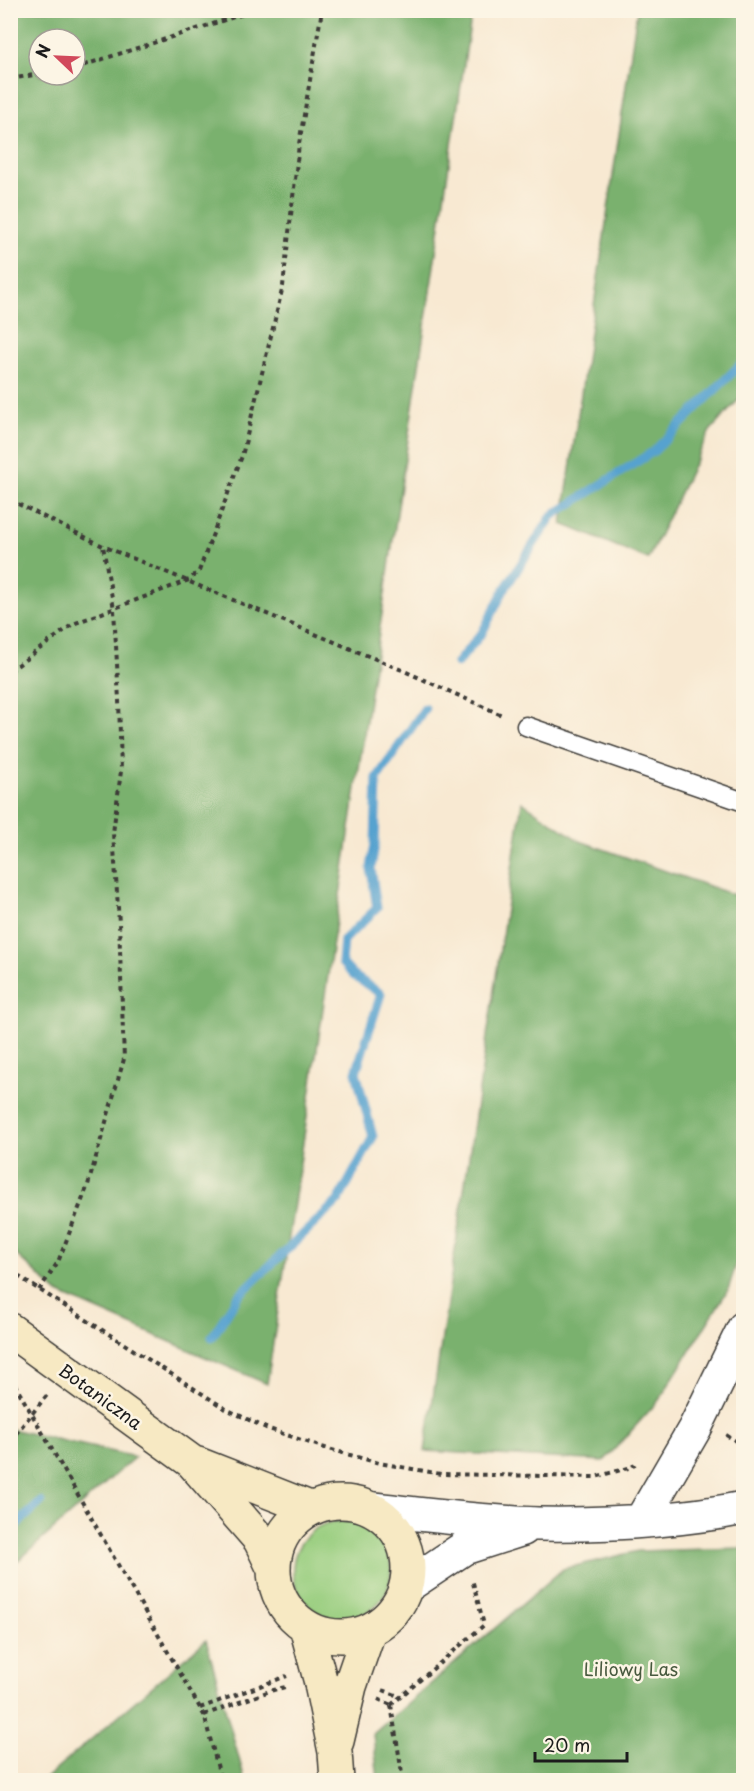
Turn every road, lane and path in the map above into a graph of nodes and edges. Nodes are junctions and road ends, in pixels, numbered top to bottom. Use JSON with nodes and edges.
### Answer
{"nodes":[{"id":1,"x":256,"y":10,"type":"edge"},
{"id":2,"x":322,"y":10,"type":"edge"},
{"id":3,"x":87,"y":64,"type":"edge"},
{"id":4,"x":27,"y":76,"type":"edge"},
{"id":5,"x":10,"y":79,"type":"edge"},
{"id":6,"x":10,"y":500,"type":"edge"},
{"id":7,"x":103,"y":546,"type":"junction"},
{"id":8,"x":189,"y":580,"type":"junction"},
{"id":9,"x":114,"y":609,"type":"junction"},
{"id":10,"x":10,"y":671,"type":"edge"},
{"id":11,"x":526,"y":726,"type":"joint"},
{"id":12,"x":744,"y":802,"type":"edge"},
{"id":13,"x":10,"y":1271,"type":"edge"},
{"id":14,"x":39,"y":1290,"type":"junction"},
{"id":15,"x":744,"y":1328,"type":"edge"},
{"id":16,"x":10,"y":1330,"type":"edge"},
{"id":17,"x":10,"y":1376,"type":"edge"},
{"id":18,"x":32,"y":1414,"type":"junction"},
{"id":19,"x":10,"y":1442,"type":"edge"},
{"id":20,"x":639,"y":1458,"type":"dead end"},
{"id":21,"x":192,"y":1462,"type":"junction"},
{"id":22,"x":441,"y":1474,"type":"junction"},
{"id":23,"x":310,"y":1508,"type":"junction"},
{"id":24,"x":744,"y":1508,"type":"edge"},
{"id":25,"x":373,"y":1509,"type":"junction"},
{"id":26,"x":641,"y":1521,"type":"junction"},
{"id":27,"x":460,"y":1533,"type":"junction"},
{"id":28,"x":273,"y":1567,"type":"junction"},
{"id":29,"x":407,"y":1586,"type":"junction"},
{"id":30,"x":306,"y":1627,"type":"junction"},
{"id":31,"x":369,"y":1631,"type":"junction"},
{"id":32,"x":294,"y":1674,"type":"dead end"},
{"id":33,"x":300,"y":1684,"type":"dead end"},
{"id":34,"x":200,"y":1708,"type":"junction"},
{"id":35,"x":204,"y":1715,"type":"junction"},
{"id":36,"x":336,"y":1766,"type":"edge"},
{"id":37,"x":221,"y":1780,"type":"edge"},
{"id":38,"x":403,"y":1780,"type":"edge"}],
"edges":[{"from":1,"to":3,"type":"path"},
{"from":2,"to":8,"type":"path"},
{"from":4,"to":5,"type":"path"},
{"from":6,"to":7,"type":"path"},
{"from":7,"to":8,"type":"path"},
{"from":7,"to":9,"type":"path"},
{"from":8,"to":9,"type":"path"},
{"from":8,"to":11,"type":"path"},
{"from":9,"to":10,"type":"path"},
{"from":9,"to":14,"type":"path"},
{"from":11,"to":12,"type":"lane"},
{"from":13,"to":14,"type":"path"},
{"from":14,"to":22,"type":"path"},
{"from":15,"to":26,"type":"street"},
{"from":16,"to":21,"type":"main road","name":"Botaniczna"},
{"from":17,"to":18,"type":"path"},
{"from":18,"to":19,"type":"path"},
{"from":18,"to":34,"type":"path"},
{"from":20,"to":22,"type":"path"},
{"from":21,"to":23,"type":"main road","name":"Botaniczna"},
{"from":21,"to":28,"type":"main road","name":"Botaniczna"},
{"from":22,"to":27,"type":"path"},
{"from":23,"to":25,"type":"main road"},
{"from":23,"to":28,"type":"main road"},
{"from":24,"to":26,"type":"street"},
{"from":25,"to":27,"type":"street"},
{"from":25,"to":29,"type":"main road"},
{"from":26,"to":27,"type":"street"},
{"from":27,"to":29,"type":"street"},
{"from":27,"to":38,"type":"path"},
{"from":28,"to":30,"type":"main road"},
{"from":29,"to":31,"type":"main road"},
{"from":30,"to":31,"type":"main road"},
{"from":30,"to":36,"type":"main road"},
{"from":31,"to":36,"type":"main road"},
{"from":32,"to":34,"type":"path"},
{"from":33,"to":35,"type":"path"},
{"from":34,"to":35,"type":"path"},
{"from":35,"to":37,"type":"path"}]}
